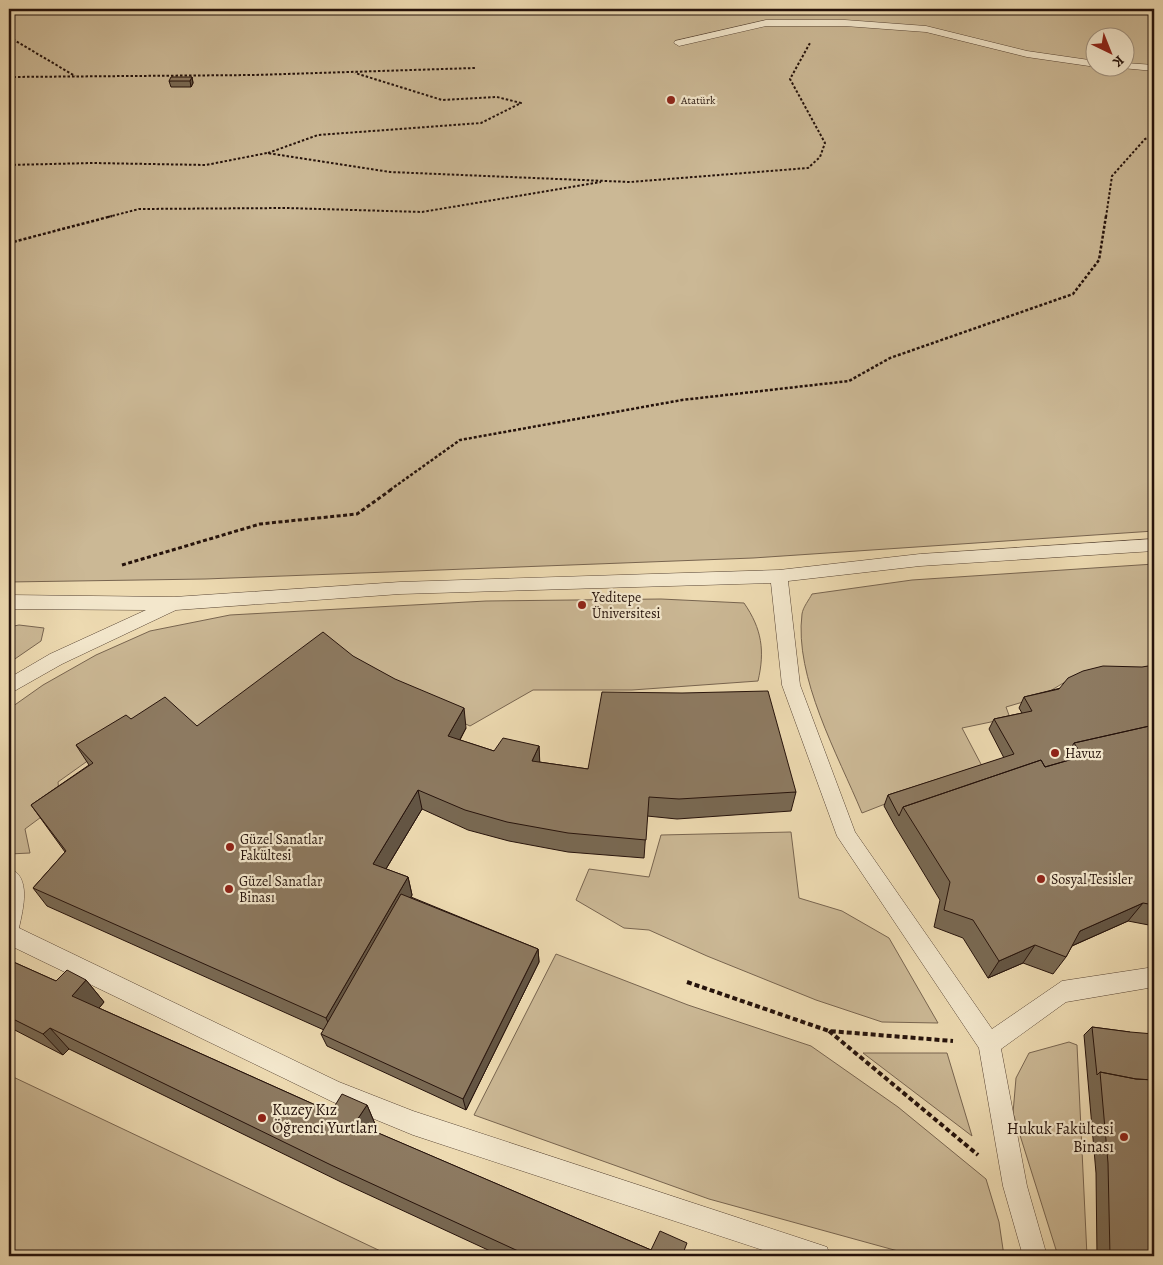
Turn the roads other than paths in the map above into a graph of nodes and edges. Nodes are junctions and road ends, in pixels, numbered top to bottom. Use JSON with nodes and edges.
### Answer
{"nodes":[{"id":1,"x":679,"y":43,"type":"dead end"},
{"id":2,"x":1086,"y":63,"type":"edge"},
{"id":3,"x":1136,"y":67,"type":"edge"},
{"id":4,"x":1154,"y":68,"type":"edge"},
{"id":5,"x":1154,"y":545,"type":"edge"},
{"id":6,"x":779,"y":576,"type":"junction"},
{"id":7,"x":9,"y":602,"type":"edge"},
{"id":8,"x":174,"y":604,"type":"junction"},
{"id":9,"x":9,"y":687,"type":"edge"},
{"id":10,"x":9,"y":877,"type":"edge"},
{"id":11,"x":9,"y":926,"type":"edge"},
{"id":12,"x":9,"y":934,"type":"edge"},
{"id":13,"x":1154,"y":977,"type":"edge"},
{"id":14,"x":989,"y":1044,"type":"junction"},
{"id":15,"x":818,"y":1256,"type":"edge"},
{"id":16,"x":1035,"y":1256,"type":"edge"}],
"edges":[{"from":1,"to":2,"type":"lane"},
{"from":3,"to":4,"type":"lane"},
{"from":5,"to":6,"type":"lane"},
{"from":6,"to":8,"type":"lane"},
{"from":6,"to":14,"type":"lane"},
{"from":7,"to":8,"type":"lane"},
{"from":8,"to":9,"type":"lane"},
{"from":10,"to":11,"type":"lane"},
{"from":12,"to":15,"type":"lane"},
{"from":13,"to":14,"type":"lane"},
{"from":14,"to":16,"type":"lane"}]}
